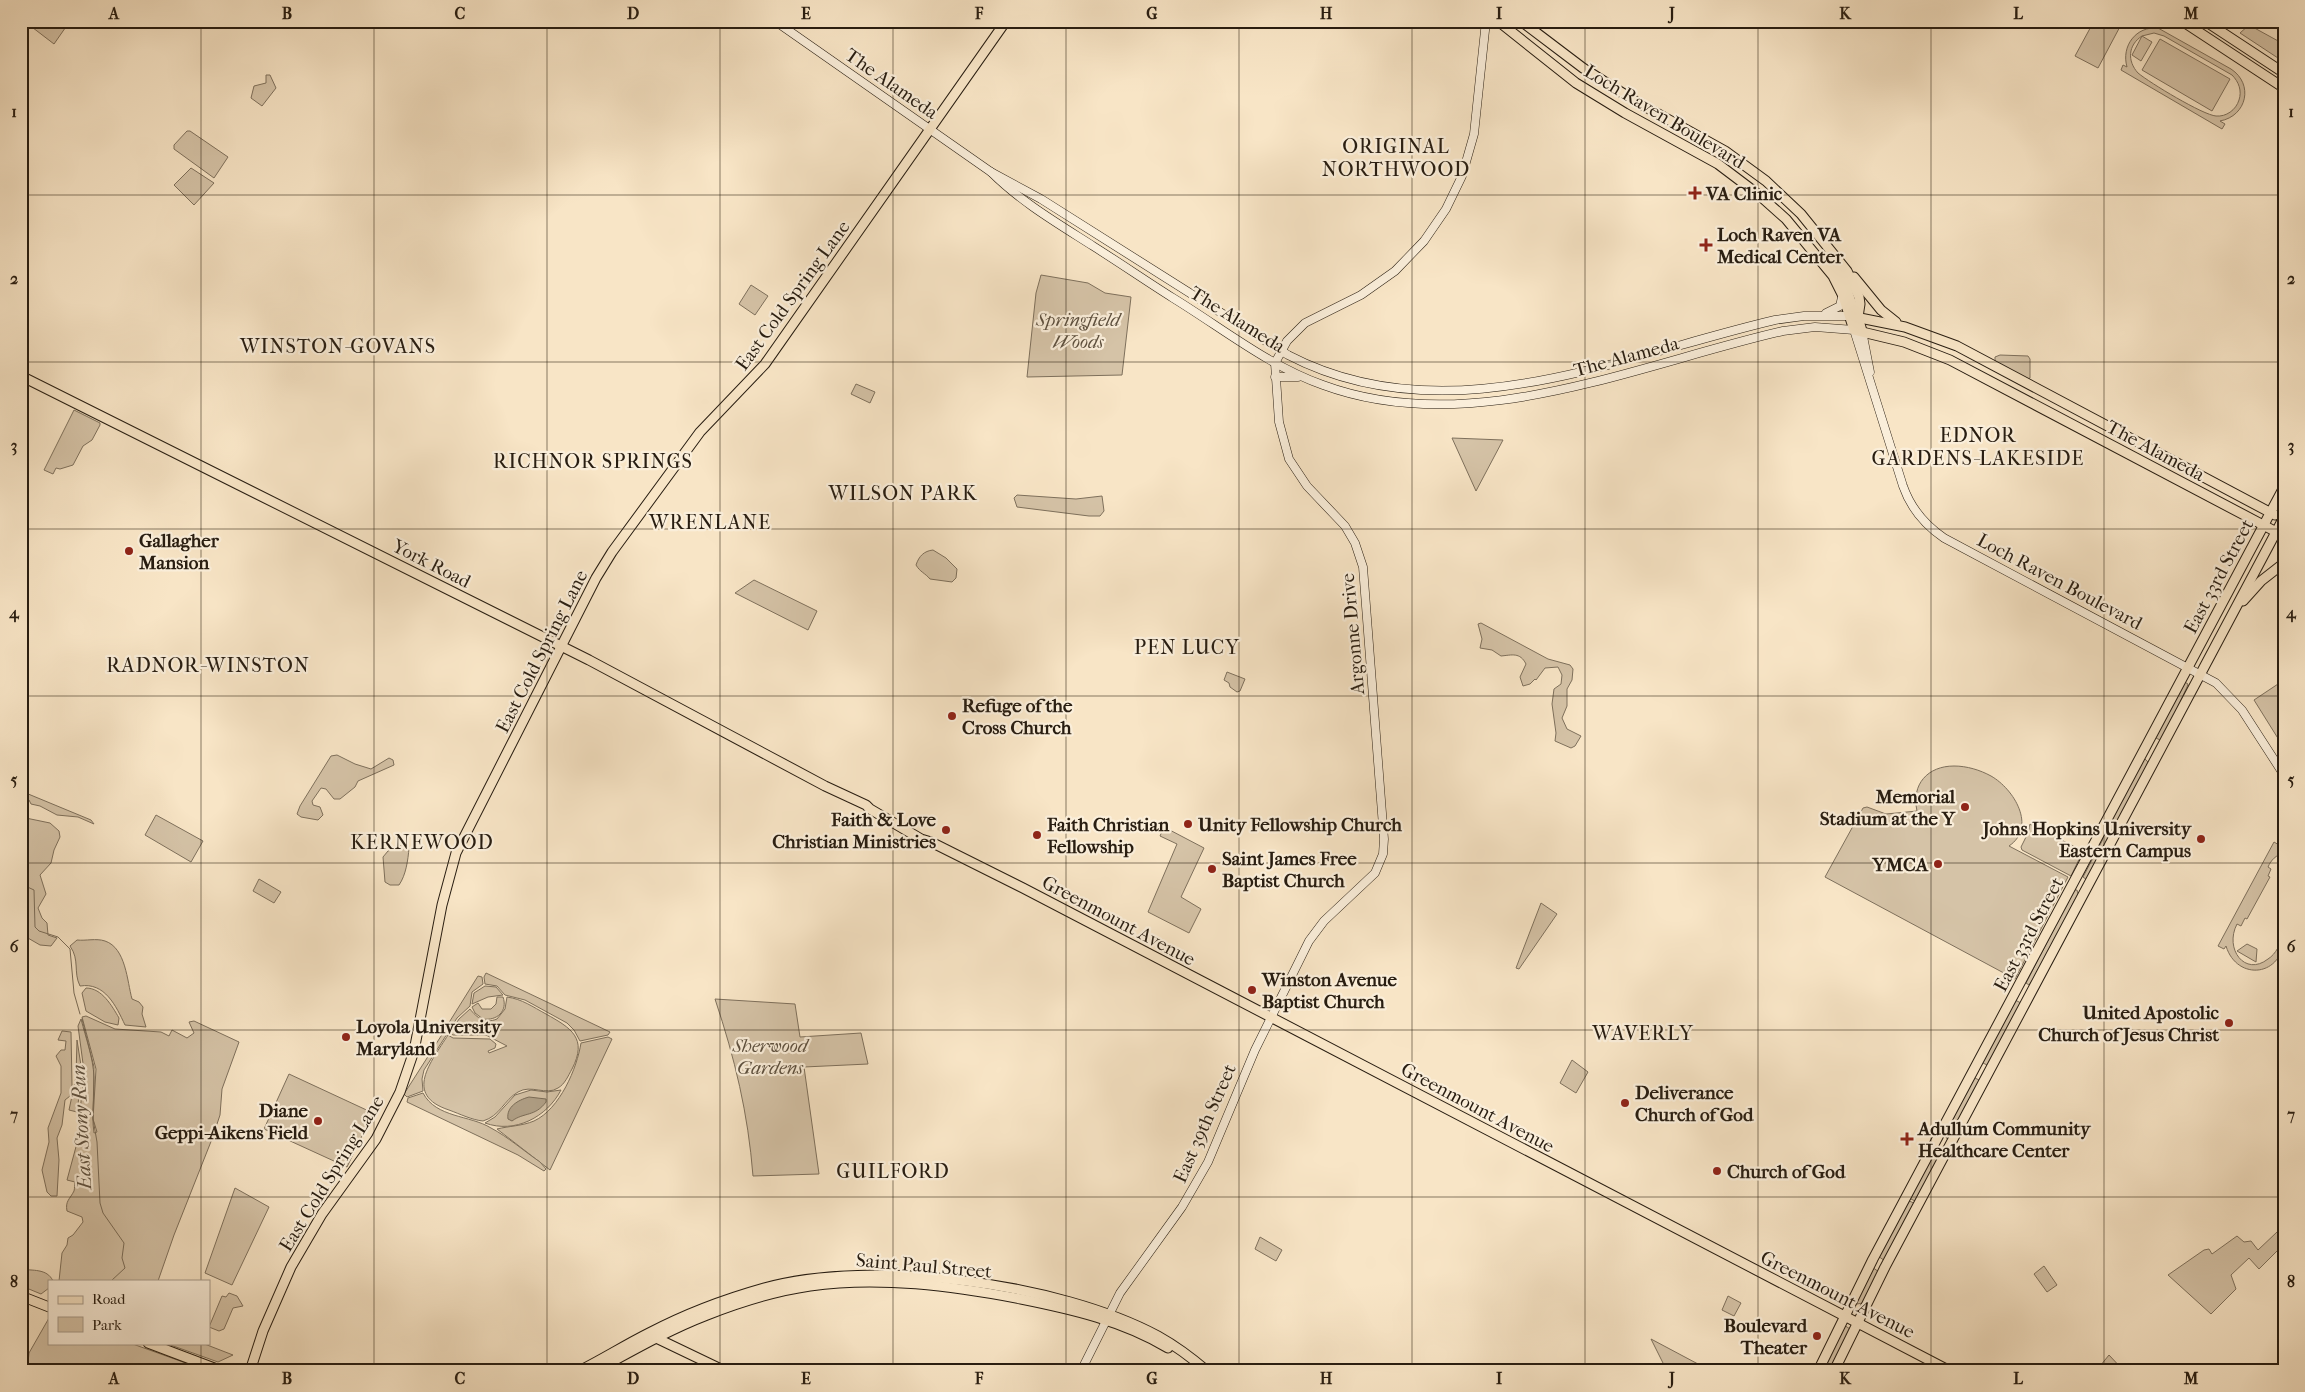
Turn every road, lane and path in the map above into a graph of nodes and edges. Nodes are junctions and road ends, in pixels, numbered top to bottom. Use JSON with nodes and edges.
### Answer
{"nodes":[{"id":1,"x":775,"y":21,"type":"edge"},
{"id":2,"x":1006,"y":21,"type":"edge"},
{"id":3,"x":1486,"y":21,"type":"edge"},
{"id":4,"x":1498,"y":21,"type":"edge"},
{"id":5,"x":1521,"y":21,"type":"edge"},
{"id":6,"x":2182,"y":21,"type":"edge"},
{"id":7,"x":2205,"y":21,"type":"edge"},
{"id":8,"x":2284,"y":73,"type":"edge"},
{"id":9,"x":2284,"y":88,"type":"edge"},
{"id":10,"x":930,"y":129,"type":"junction"},
{"id":11,"x":991,"y":172,"type":"junction"},
{"id":12,"x":1805,"y":241,"type":"junction"},
{"id":13,"x":1842,"y":263,"type":"junction"},
{"id":14,"x":1841,"y":290,"type":"junction"},
{"id":15,"x":1821,"y":315,"type":"junction"},
{"id":16,"x":1854,"y":316,"type":"junction"},
{"id":17,"x":1905,"y":327,"type":"junction"},
{"id":18,"x":1858,"y":330,"type":"junction"},
{"id":19,"x":1893,"y":338,"type":"junction"},
{"id":20,"x":1281,"y":350,"type":"junction"},
{"id":21,"x":1264,"y":356,"type":"junction"},
{"id":22,"x":1275,"y":363,"type":"junction"},
{"id":23,"x":21,"y":376,"type":"edge"},
{"id":24,"x":1275,"y":376,"type":"junction"},
{"id":25,"x":1306,"y":378,"type":"junction"},
{"id":26,"x":2284,"y":487,"type":"edge"},
{"id":27,"x":2270,"y":512,"type":"junction"},
{"id":28,"x":2283,"y":518,"type":"edge"},
{"id":29,"x":2264,"y":525,"type":"junction"},
{"id":30,"x":2280,"y":534,"type":"edge"},
{"id":31,"x":2284,"y":564,"type":"edge"},
{"id":32,"x":2229,"y":619,"type":"junction"},
{"id":33,"x":561,"y":646,"type":"junction"},
{"id":34,"x":2188,"y":667,"type":"junction"},
{"id":35,"x":2200,"y":674,"type":"junction"},
{"id":36,"x":2284,"y":776,"type":"edge"},
{"id":37,"x":992,"y":872,"type":"joint"},
{"id":38,"x":1374,"y":876,"type":"joint"},
{"id":39,"x":1271,"y":1017,"type":"junction"},
{"id":40,"x":21,"y":1296,"type":"edge"},
{"id":41,"x":48,"y":1307,"type":"edge"},
{"id":42,"x":1844,"y":1316,"type":"junction"},
{"id":43,"x":1107,"y":1317,"type":"junction"},
{"id":44,"x":1856,"y":1322,"type":"junction"},
{"id":45,"x":652,"y":1336,"type":"junction"},
{"id":46,"x":151,"y":1344,"type":"edge"},
{"id":47,"x":222,"y":1371,"type":"edge"},
{"id":48,"x":250,"y":1371,"type":"edge"},
{"id":49,"x":579,"y":1371,"type":"edge"},
{"id":50,"x":595,"y":1371,"type":"edge"},
{"id":51,"x":725,"y":1371,"type":"edge"},
{"id":52,"x":1081,"y":1371,"type":"edge"},
{"id":53,"x":1198,"y":1371,"type":"edge"},
{"id":54,"x":1207,"y":1371,"type":"edge"},
{"id":55,"x":1818,"y":1371,"type":"edge"},
{"id":56,"x":1834,"y":1371,"type":"edge"},
{"id":57,"x":1950,"y":1371,"type":"edge"}],
"edges":[{"from":1,"to":10,"type":"main road","name":"The Alameda"},
{"from":2,"to":10,"type":"main road","name":"East Cold Spring Lane"},
{"from":3,"to":20,"type":"main road","name":"Argonne Drive"},
{"from":4,"to":12,"type":"main road","name":"Loch Raven Boulevard"},
{"from":5,"to":13,"type":"main road","name":"Loch Raven Boulevard"},
{"from":6,"to":9,"type":"main road"},
{"from":7,"to":8,"type":"main road"},
{"from":10,"to":11,"type":"main road","name":"The Alameda"},
{"from":10,"to":33,"type":"main road","name":"East Cold Spring Lane"},
{"from":11,"to":20,"type":"main road","name":"The Alameda"},
{"from":11,"to":21,"type":"main road","name":"The Alameda"},
{"from":12,"to":14,"type":"main road","name":"Loch Raven Boulevard"},
{"from":12,"to":16,"type":"main road"},
{"from":13,"to":16,"type":"main road","name":"Loch Raven Boulevard"},
{"from":13,"to":17,"type":"main road"},
{"from":14,"to":15,"type":"main road"},
{"from":14,"to":16,"type":"main road","name":"Loch Raven Boulevard"},
{"from":15,"to":16,"type":"main road","name":"The Alameda"},
{"from":15,"to":20,"type":"main road","name":"The Alameda"},
{"from":16,"to":17,"type":"main road","name":"The Alameda"},
{"from":16,"to":18,"type":"main road","name":"Loch Raven Boulevard"},
{"from":16,"to":19,"type":"main road"},
{"from":17,"to":27,"type":"main road","name":"The Alameda"},
{"from":18,"to":19,"type":"main road","name":"The Alameda"},
{"from":18,"to":25,"type":"main road","name":"The Alameda"},
{"from":18,"to":34,"type":"main road","name":"Loch Raven Boulevard"},
{"from":19,"to":29,"type":"main road","name":"The Alameda"},
{"from":20,"to":21,"type":"main road"},
{"from":20,"to":22,"type":"main road","name":"Argonne Drive"},
{"from":21,"to":22,"type":"main road","name":"The Alameda"},
{"from":22,"to":24,"type":"main road","name":"Argonne Drive"},
{"from":22,"to":25,"type":"main road","name":"The Alameda"},
{"from":23,"to":33,"type":"main road","name":"York Road"},
{"from":24,"to":25,"type":"main road"},
{"from":24,"to":38,"type":"main road","name":"Argonne Drive"},
{"from":26,"to":27,"type":"main road","name":"East 33rd Street"},
{"from":27,"to":28,"type":"main road","name":"The Alameda"},
{"from":27,"to":29,"type":"main road","name":"East 33rd Street"},
{"from":28,"to":30,"type":"main road","name":"East 33rd Street"},
{"from":29,"to":30,"type":"main road","name":"The Alameda"},
{"from":29,"to":34,"type":"main road","name":"East 33rd Street"},
{"from":30,"to":32,"type":"main road","name":"East 33rd Street"},
{"from":31,"to":32,"type":"main road"},
{"from":32,"to":35,"type":"main road","name":"East 33rd Street"},
{"from":33,"to":37,"type":"main road","name":"York Road"},
{"from":33,"to":48,"type":"main road","name":"East Cold Spring Lane"},
{"from":34,"to":35,"type":"main road","name":"Loch Raven Boulevard"},
{"from":34,"to":42,"type":"main road","name":"East 33rd Street"},
{"from":35,"to":36,"type":"main road","name":"Loch Raven Boulevard"},
{"from":35,"to":44,"type":"main road","name":"East 33rd Street"},
{"from":37,"to":39,"type":"main road","name":"Greenmount Avenue"},
{"from":38,"to":39,"type":"main road","name":"East 39th Street"},
{"from":39,"to":42,"type":"main road","name":"Greenmount Avenue"},
{"from":39,"to":43,"type":"main road","name":"East 39th Street"},
{"from":40,"to":41,"type":"main road"},
{"from":42,"to":44,"type":"main road","name":"Greenmount Avenue"},
{"from":42,"to":55,"type":"main road","name":"East 33rd Street"},
{"from":43,"to":45,"type":"main road","name":"Saint Paul Street"},
{"from":43,"to":52,"type":"main road","name":"East 39th Street"},
{"from":43,"to":53,"type":"main road","name":"Saint Paul Street"},
{"from":43,"to":54,"type":"main road","name":"Saint Paul Street"},
{"from":44,"to":56,"type":"main road","name":"East 33rd Street"},
{"from":44,"to":57,"type":"main road","name":"Greenmount Avenue"},
{"from":45,"to":49,"type":"main road","name":"Saint Paul Street"},
{"from":45,"to":50,"type":"main road","name":"Saint Paul Street"},
{"from":45,"to":51,"type":"main road"},
{"from":46,"to":47,"type":"main road"}]}
